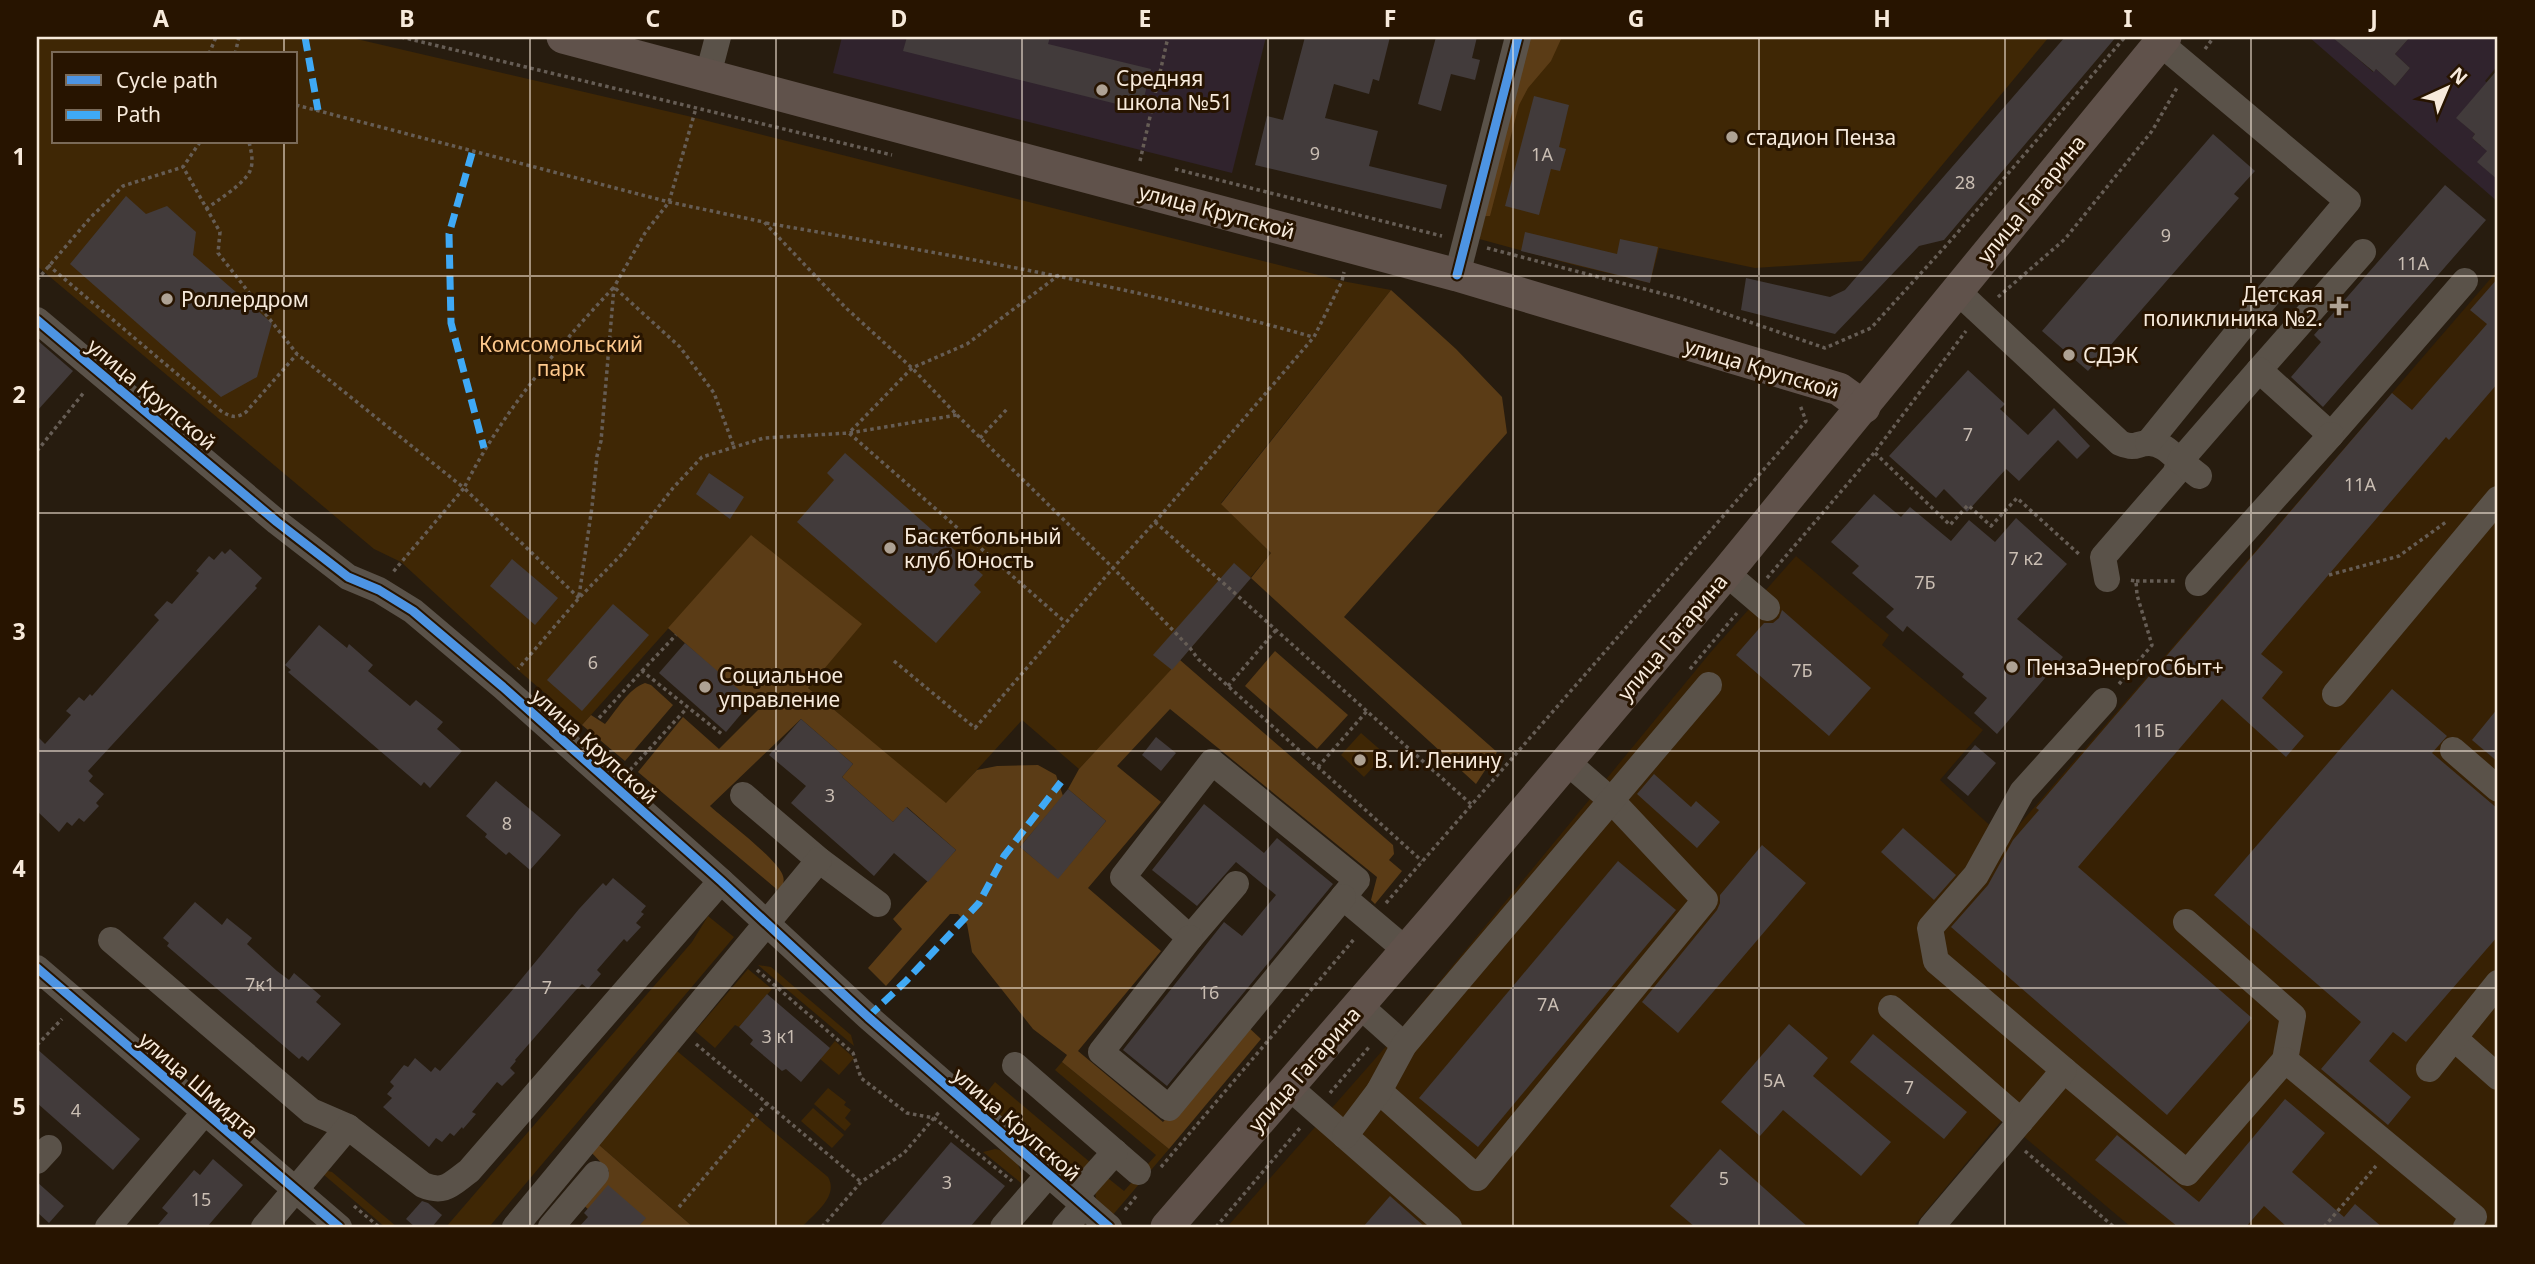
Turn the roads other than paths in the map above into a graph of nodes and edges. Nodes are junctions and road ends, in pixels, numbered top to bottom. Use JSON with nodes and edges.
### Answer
{"nodes":[{"id":1,"x":563,"y":37,"type":"edge"},
{"id":2,"x":718,"y":37,"type":"edge"},
{"id":3,"x":1518,"y":37,"type":"edge"},
{"id":4,"x":2162,"y":40,"type":"edge"},
{"id":5,"x":702,"y":86,"type":"junction"},
{"id":6,"x":2363,"y":251,"type":"dead end"},
{"id":7,"x":1457,"y":275,"type":"junction"},
{"id":8,"x":2465,"y":281,"type":"dead end"},
{"id":9,"x":1956,"y":290,"type":"junction"},
{"id":10,"x":37,"y":320,"type":"edge"},
{"id":11,"x":2259,"y":370,"type":"junction"},
{"id":12,"x":1864,"y":407,"type":"junction"},
{"id":13,"x":2331,"y":435,"type":"junction"},
{"id":14,"x":2148,"y":443,"type":"junction"},
{"id":15,"x":2190,"y":469,"type":"junction"},
{"id":16,"x":2498,"y":499,"type":"edge"},
{"id":17,"x":1727,"y":573,"type":"junction"},
{"id":18,"x":2107,"y":579,"type":"road end"},
{"id":19,"x":2198,"y":583,"type":"road end"},
{"id":20,"x":1767,"y":608,"type":"dead end"},
{"id":21,"x":1709,"y":685,"type":"dead end"},
{"id":22,"x":2335,"y":694,"type":"dead end"},
{"id":23,"x":2104,"y":701,"type":"road end"},
{"id":24,"x":2452,"y":750,"type":"dead end"},
{"id":25,"x":1567,"y":762,"type":"junction"},
{"id":26,"x":2498,"y":789,"type":"edge"},
{"id":27,"x":743,"y":795,"type":"dead end"},
{"id":28,"x":1612,"y":801,"type":"junction"},
{"id":29,"x":819,"y":860,"type":"junction"},
{"id":30,"x":721,"y":881,"type":"junction"},
{"id":31,"x":1236,"y":884,"type":"dead end"},
{"id":32,"x":1343,"y":897,"type":"junction"},
{"id":33,"x":878,"y":904,"type":"dead end"},
{"id":34,"x":2186,"y":922,"type":"dead end"},
{"id":35,"x":766,"y":923,"type":"junction"},
{"id":36,"x":1189,"y":938,"type":"junction"},
{"id":37,"x":111,"y":940,"type":"dead end"},
{"id":38,"x":1406,"y":951,"type":"junction"},
{"id":39,"x":39,"y":973,"type":"edge"},
{"id":40,"x":2498,"y":983,"type":"edge"},
{"id":41,"x":1359,"y":1005,"type":"junction"},
{"id":42,"x":1891,"y":1009,"type":"dead end"},
{"id":43,"x":2454,"y":1038,"type":"junction"},
{"id":44,"x":1404,"y":1045,"type":"junction"},
{"id":45,"x":2285,"y":1060,"type":"junction"},
{"id":46,"x":1015,"y":1065,"type":"dead end"},
{"id":47,"x":2429,"y":1069,"type":"dead end"},
{"id":48,"x":2064,"y":1070,"type":"junction"},
{"id":49,"x":2498,"y":1077,"type":"edge"},
{"id":50,"x":1289,"y":1087,"type":"junction"},
{"id":51,"x":1379,"y":1091,"type":"junction"},
{"id":52,"x":204,"y":1113,"type":"junction"},
{"id":53,"x":348,"y":1128,"type":"junction"},
{"id":54,"x":2014,"y":1129,"type":"junction"},
{"id":55,"x":1345,"y":1136,"type":"junction"},
{"id":56,"x":1115,"y":1152,"type":"junction"},
{"id":57,"x":596,"y":1174,"type":"dead end"},
{"id":58,"x":1145,"y":1179,"type":"road end"},
{"id":59,"x":1041,"y":1183,"type":"junction"},
{"id":60,"x":295,"y":1191,"type":"junction"},
{"id":61,"x":1079,"y":1201,"type":"junction"},
{"id":62,"x":1113,"y":1223,"type":"edge"},
{"id":63,"x":2475,"y":1224,"type":"edge"},
{"id":64,"x":108,"y":1227,"type":"edge"},
{"id":65,"x":264,"y":1227,"type":"edge"},
{"id":66,"x":339,"y":1227,"type":"edge"},
{"id":67,"x":515,"y":1227,"type":"edge"},
{"id":68,"x":551,"y":1227,"type":"edge"},
{"id":69,"x":1003,"y":1227,"type":"edge"},
{"id":70,"x":1065,"y":1227,"type":"edge"},
{"id":71,"x":1167,"y":1227,"type":"edge"},
{"id":72,"x":1449,"y":1227,"type":"edge"},
{"id":73,"x":1931,"y":1227,"type":"edge"}],
"edges":[{"from":1,"to":5,"type":"main road","name":"улица Крупской"},
{"from":2,"to":5,"type":"street"},
{"from":3,"to":7,"type":"street"},
{"from":4,"to":9,"type":"main road","name":"улица Гагарина"},
{"from":4,"to":14,"type":"street"},
{"from":5,"to":7,"type":"main road","name":"улица Крупской"},
{"from":6,"to":11,"type":"street"},
{"from":7,"to":12,"type":"main road","name":"улица Крупской"},
{"from":8,"to":13,"type":"street"},
{"from":9,"to":12,"type":"main road","name":"улица Гагарина"},
{"from":9,"to":14,"type":"street"},
{"from":10,"to":30,"type":"street","name":"улица Крупской"},
{"from":11,"to":13,"type":"street"},
{"from":11,"to":15,"type":"street"},
{"from":12,"to":17,"type":"main road","name":"улица Гагарина"},
{"from":13,"to":19,"type":"street"},
{"from":14,"to":15,"type":"street"},
{"from":15,"to":18,"type":"street"},
{"from":16,"to":22,"type":"street"},
{"from":17,"to":20,"type":"street"},
{"from":17,"to":25,"type":"main road","name":"улица Гагарина"},
{"from":21,"to":28,"type":"street"},
{"from":23,"to":48,"type":"street"},
{"from":24,"to":26,"type":"street"},
{"from":25,"to":28,"type":"street"},
{"from":25,"to":38,"type":"main road","name":"улица Гагарина"},
{"from":27,"to":29,"type":"street"},
{"from":28,"to":44,"type":"street"},
{"from":28,"to":51,"type":"street"},
{"from":29,"to":33,"type":"street"},
{"from":29,"to":35,"type":"street"},
{"from":30,"to":35,"type":"street","name":"улица Крупской"},
{"from":30,"to":53,"type":"street"},
{"from":31,"to":36,"type":"street"},
{"from":32,"to":36,"type":"street"},
{"from":32,"to":36,"type":"street"},
{"from":32,"to":38,"type":"street"},
{"from":34,"to":45,"type":"street"},
{"from":35,"to":59,"type":"street","name":"улица Крупской"},
{"from":35,"to":67,"type":"street"},
{"from":37,"to":53,"type":"street"},
{"from":38,"to":41,"type":"main road","name":"улица Гагарина"},
{"from":39,"to":52,"type":"street","name":"улица Шмидта"},
{"from":40,"to":43,"type":"street"},
{"from":41,"to":44,"type":"street"},
{"from":41,"to":50,"type":"main road","name":"улица Гагарина"},
{"from":42,"to":54,"type":"street"},
{"from":43,"to":47,"type":"street"},
{"from":43,"to":49,"type":"street"},
{"from":44,"to":51,"type":"street"},
{"from":45,"to":48,"type":"street"},
{"from":45,"to":63,"type":"street"},
{"from":46,"to":56,"type":"street"},
{"from":48,"to":54,"type":"street"},
{"from":50,"to":55,"type":"street"},
{"from":50,"to":71,"type":"main road","name":"улица Гагарина"},
{"from":51,"to":55,"type":"street"},
{"from":52,"to":60,"type":"street","name":"улица Шмидта"},
{"from":52,"to":64,"type":"street"},
{"from":53,"to":60,"type":"street"},
{"from":54,"to":73,"type":"street"},
{"from":55,"to":72,"type":"street"},
{"from":56,"to":58,"type":"street"},
{"from":56,"to":61,"type":"street"},
{"from":57,"to":68,"type":"street"},
{"from":59,"to":61,"type":"street","name":"улица Крупской"},
{"from":59,"to":69,"type":"street"},
{"from":60,"to":65,"type":"street"},
{"from":60,"to":66,"type":"street","name":"улица Шмидта"},
{"from":61,"to":62,"type":"street","name":"улица Крупской"},
{"from":61,"to":70,"type":"street"}]}
